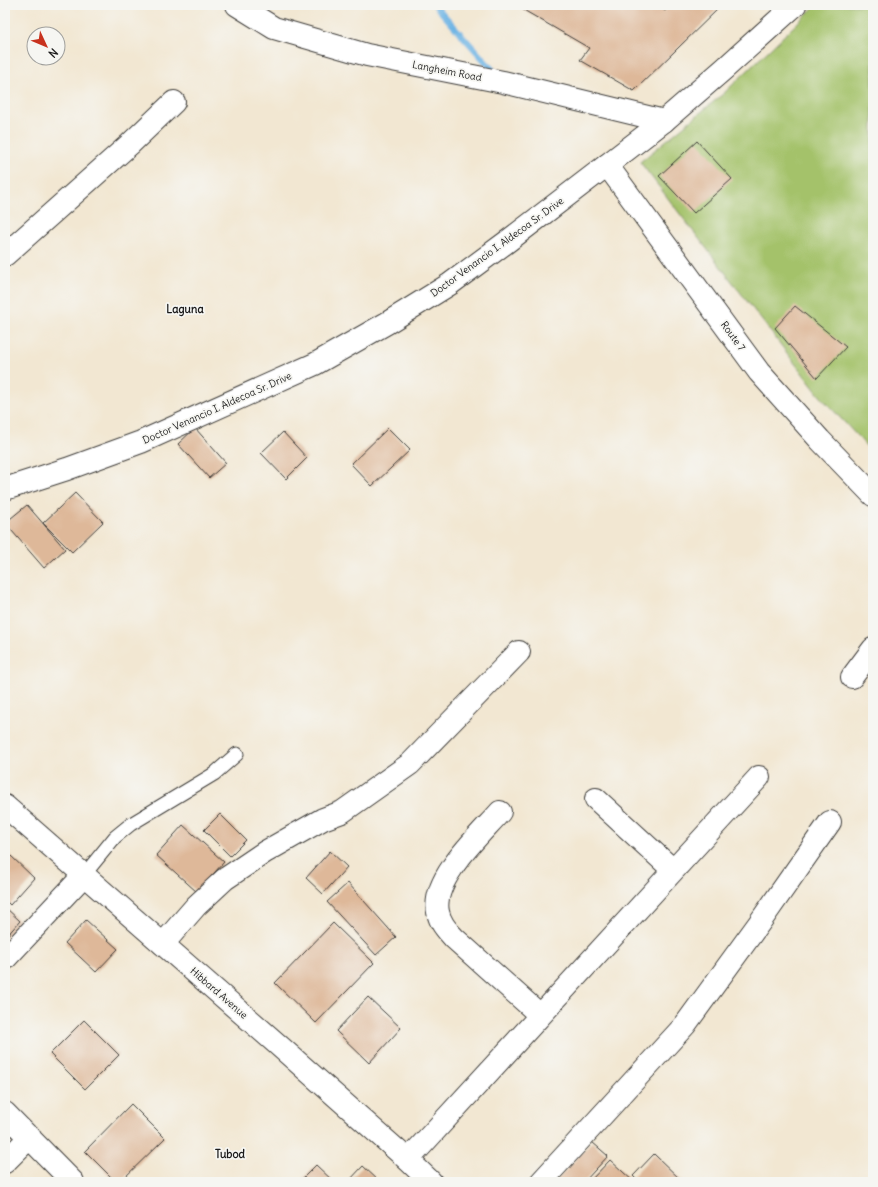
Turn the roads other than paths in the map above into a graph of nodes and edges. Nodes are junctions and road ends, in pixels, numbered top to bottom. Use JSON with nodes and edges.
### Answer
{"nodes":[{"id":1,"x":237,"y":5,"type":"edge"},
{"id":2,"x":795,"y":5,"type":"edge"},
{"id":3,"x":174,"y":102,"type":"dead end"},
{"id":4,"x":664,"y":121,"type":"junction"},
{"id":5,"x":608,"y":165,"type":"junction"},
{"id":6,"x":5,"y":255,"type":"edge"},
{"id":7,"x":5,"y":489,"type":"edge"},
{"id":8,"x":873,"y":495,"type":"edge"},
{"id":9,"x":873,"y":649,"type":"edge"},
{"id":10,"x":519,"y":652,"type":"dead end"},
{"id":11,"x":852,"y":677,"type":"dead end"},
{"id":12,"x":238,"y":754,"type":"dead end"},
{"id":13,"x":760,"y":777,"type":"dead end"},
{"id":14,"x":596,"y":799,"type":"dead end"},
{"id":15,"x":5,"y":806,"type":"edge"},
{"id":16,"x":500,"y":812,"type":"dead end"},
{"id":17,"x":830,"y":822,"type":"dead end"},
{"id":18,"x":673,"y":870,"type":"junction"},
{"id":19,"x":84,"y":875,"type":"junction"},
{"id":20,"x":163,"y":944,"type":"junction"},
{"id":21,"x":5,"y":959,"type":"edge"},
{"id":22,"x":540,"y":1015,"type":"junction"},
{"id":23,"x":5,"y":1113,"type":"edge"},
{"id":24,"x":30,"y":1137,"type":"junction"},
{"id":25,"x":408,"y":1160,"type":"junction"},
{"id":26,"x":5,"y":1162,"type":"edge"},
{"id":27,"x":73,"y":1182,"type":"edge"},
{"id":28,"x":431,"y":1182,"type":"edge"},
{"id":29,"x":541,"y":1182,"type":"edge"}],
"edges":[{"from":1,"to":4,"type":"main road","name":"Langheim Road"},
{"from":2,"to":4,"type":"main road","name":"Doctor Venancio I. Aldecoa Sr. Drive"},
{"from":3,"to":6,"type":"main road"},
{"from":4,"to":5,"type":"main road","name":"Doctor Venancio I. Aldecoa Sr. Drive"},
{"from":5,"to":7,"type":"main road","name":"Doctor Venancio I. Aldecoa Sr. Drive"},
{"from":5,"to":8,"type":"main road","name":"Route 7"},
{"from":9,"to":11,"type":"main road"},
{"from":10,"to":20,"type":"main road"},
{"from":12,"to":19,"type":"lane"},
{"from":13,"to":18,"type":"main road"},
{"from":14,"to":18,"type":"main road"},
{"from":15,"to":19,"type":"main road","name":"Hibbard Avenue"},
{"from":16,"to":22,"type":"main road"},
{"from":17,"to":29,"type":"main road"},
{"from":18,"to":22,"type":"main road"},
{"from":19,"to":20,"type":"main road","name":"Hibbard Avenue"},
{"from":19,"to":21,"type":"main road"},
{"from":20,"to":25,"type":"main road","name":"Hibbard Avenue"},
{"from":22,"to":25,"type":"main road"},
{"from":23,"to":24,"type":"main road"},
{"from":24,"to":26,"type":"main road"},
{"from":24,"to":27,"type":"main road"},
{"from":25,"to":28,"type":"main road","name":"Hibbard Avenue"}]}
